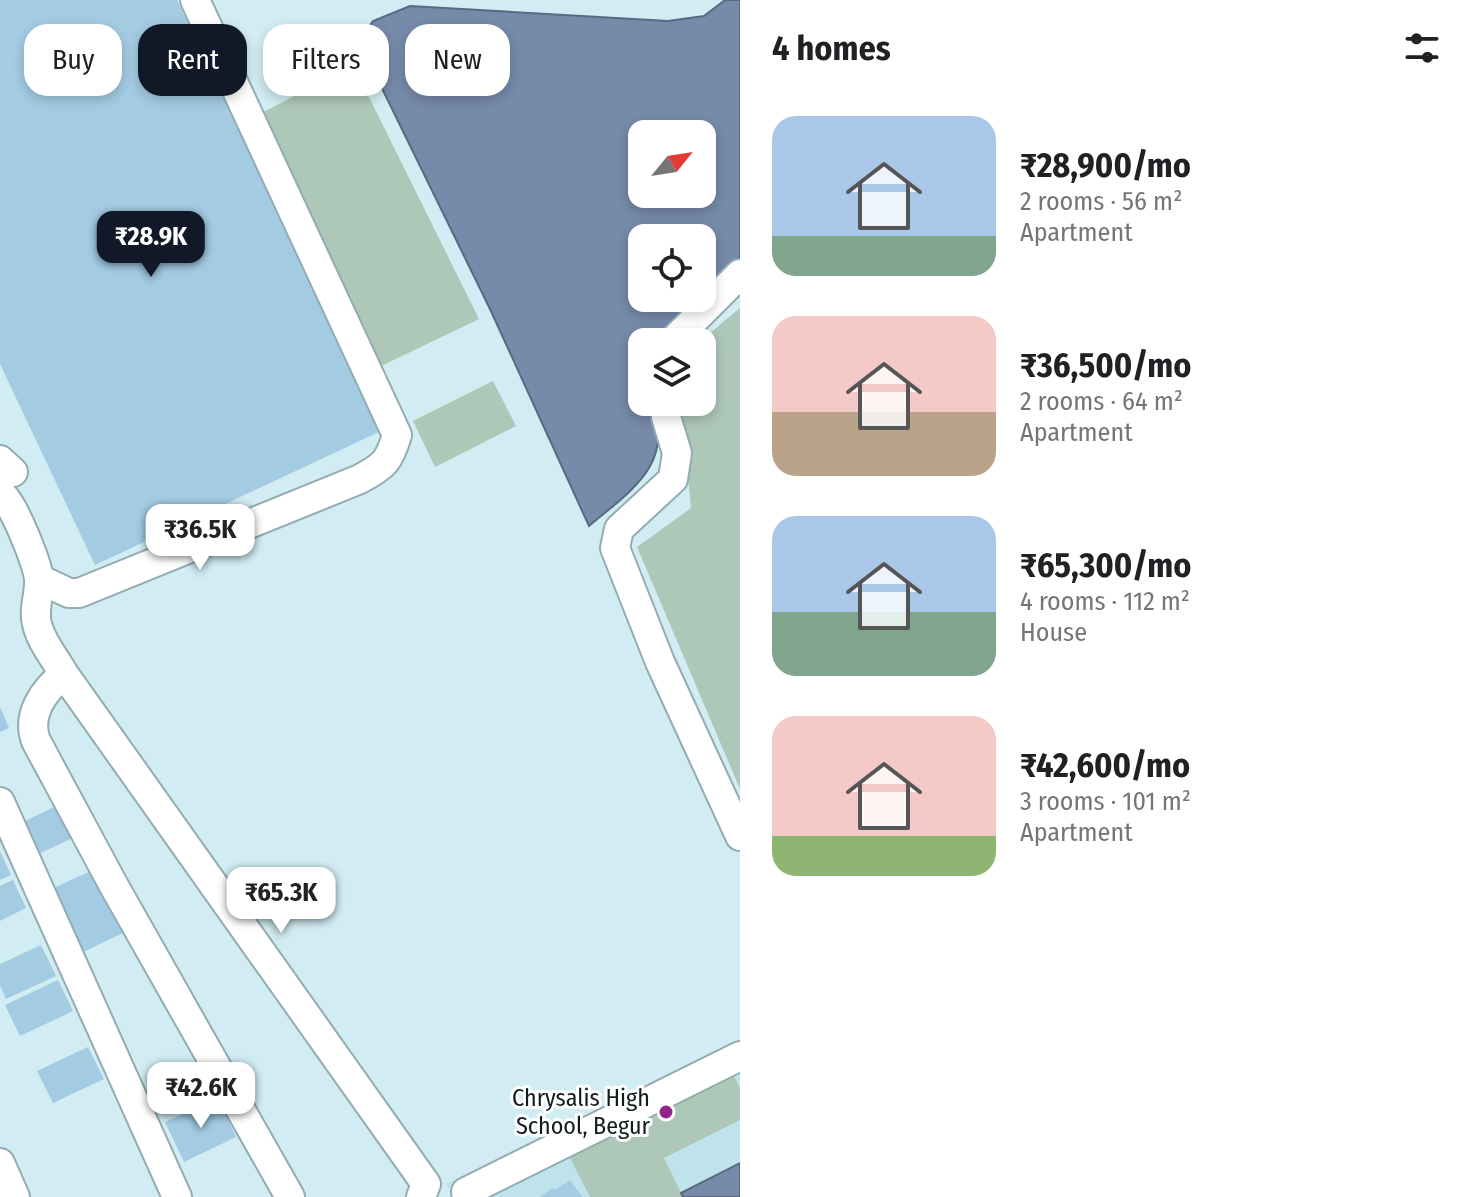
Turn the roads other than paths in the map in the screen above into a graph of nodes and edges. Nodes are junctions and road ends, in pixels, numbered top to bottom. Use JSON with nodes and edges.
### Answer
{"nodes":[{"id":1,"x":195,"y":0,"type":"edge"},
{"id":2,"x":740,"y":274,"type":"edge"},
{"id":3,"x":686,"y":328,"type":"edge"},
{"id":4,"x":666,"y":416,"type":"edge"},
{"id":5,"x":4,"y":475,"type":"edge"},
{"id":6,"x":39,"y":579,"type":"junction"},
{"id":7,"x":64,"y":674,"type":"junction"},
{"id":8,"x":0,"y":802,"type":"edge"},
{"id":9,"x":740,"y":836,"type":"edge"},
{"id":10,"x":739,"y":1059,"type":"edge"},
{"id":11,"x":0,"y":1163,"type":"edge"},
{"id":12,"x":15,"y":1197,"type":"edge"},
{"id":13,"x":177,"y":1197,"type":"edge"},
{"id":14,"x":290,"y":1197,"type":"edge"},
{"id":15,"x":421,"y":1197,"type":"edge"},
{"id":16,"x":470,"y":1197,"type":"edge"}],
"edges":[{"from":1,"to":6,"type":"street"},
{"from":2,"to":3,"type":"street"},
{"from":4,"to":9,"type":"street"},
{"from":5,"to":6,"type":"street"},
{"from":6,"to":7,"type":"street"},
{"from":7,"to":14,"type":"street"},
{"from":7,"to":15,"type":"street"},
{"from":8,"to":13,"type":"street"},
{"from":10,"to":16,"type":"street"},
{"from":11,"to":12,"type":"street"}]}
